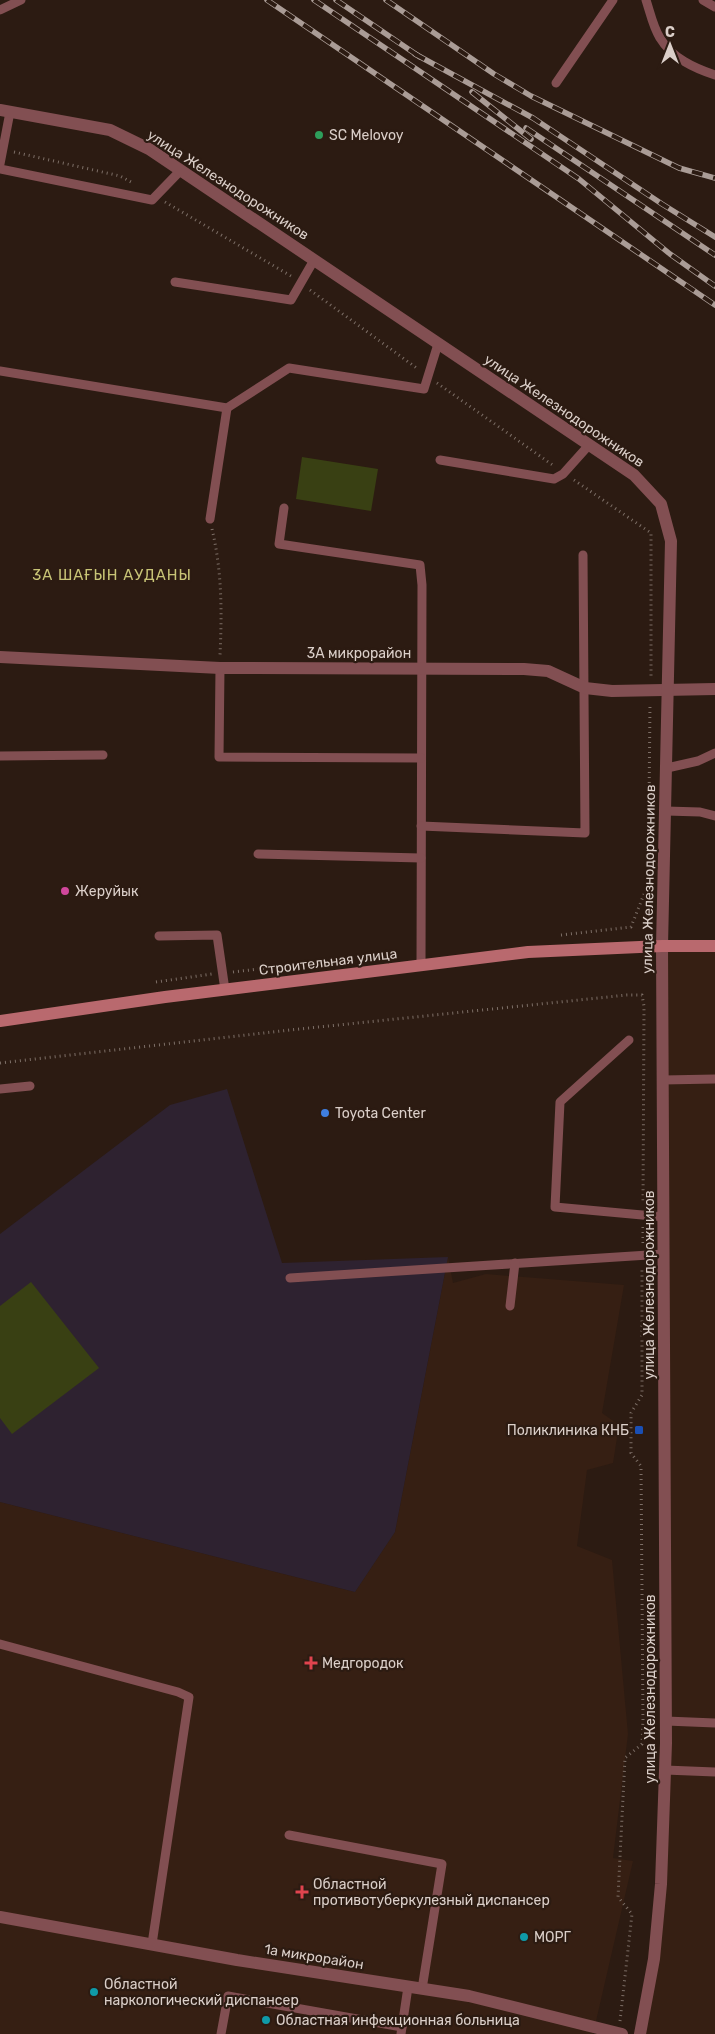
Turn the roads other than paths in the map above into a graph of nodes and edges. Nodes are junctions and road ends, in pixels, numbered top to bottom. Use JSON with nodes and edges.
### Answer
{"nodes":[{"id":1,"x":21,"y":0,"type":"edge"},
{"id":2,"x":613,"y":0,"type":"edge"},
{"id":3,"x":646,"y":0,"type":"edge"},
{"id":4,"x":704,"y":0,"type":"edge"},
{"id":5,"x":715,"y":7,"type":"edge"},
{"id":6,"x":0,"y":10,"type":"edge"},
{"id":7,"x":715,"y":75,"type":"edge"},
{"id":8,"x":556,"y":83,"type":"dead end"},
{"id":9,"x":5,"y":111,"type":"edge"},
{"id":10,"x":0,"y":164,"type":"edge"},
{"id":11,"x":0,"y":169,"type":"edge"},
{"id":12,"x":181,"y":170,"type":"junction"},
{"id":13,"x":314,"y":260,"type":"junction"},
{"id":14,"x":175,"y":282,"type":"dead end"},
{"id":15,"x":438,"y":344,"type":"junction"},
{"id":16,"x":0,"y":371,"type":"edge"},
{"id":17,"x":227,"y":408,"type":"junction"},
{"id":18,"x":589,"y":445,"type":"junction"},
{"id":19,"x":440,"y":460,"type":"dead end"},
{"id":20,"x":284,"y":508,"type":"dead end"},
{"id":21,"x":210,"y":519,"type":"road end"},
{"id":22,"x":583,"y":555,"type":"dead end"},
{"id":23,"x":0,"y":657,"type":"edge"},
{"id":24,"x":220,"y":668,"type":"junction"},
{"id":25,"x":421,"y":668,"type":"junction"},
{"id":26,"x":585,"y":688,"type":"junction"},
{"id":27,"x":669,"y":689,"type":"junction"},
{"id":28,"x":715,"y":689,"type":"edge"},
{"id":29,"x":715,"y":753,"type":"edge"},
{"id":30,"x":103,"y":755,"type":"dead end"},
{"id":31,"x":0,"y":756,"type":"edge"},
{"id":32,"x":421,"y":758,"type":"junction"},
{"id":33,"x":667,"y":768,"type":"junction"},
{"id":34,"x":666,"y":811,"type":"junction"},
{"id":35,"x":715,"y":816,"type":"edge"},
{"id":36,"x":421,"y":826,"type":"junction"},
{"id":37,"x":258,"y":854,"type":"dead end"},
{"id":38,"x":421,"y":858,"type":"junction"},
{"id":39,"x":159,"y":936,"type":"dead end"},
{"id":40,"x":662,"y":946,"type":"junction"},
{"id":41,"x":715,"y":946,"type":"edge"},
{"id":42,"x":421,"y":966,"type":"junction"},
{"id":43,"x":225,"y":990,"type":"junction"},
{"id":44,"x":0,"y":1021,"type":"edge"},
{"id":45,"x":629,"y":1040,"type":"dead end"},
{"id":46,"x":715,"y":1079,"type":"edge"},
{"id":47,"x":663,"y":1080,"type":"junction"},
{"id":48,"x":30,"y":1086,"type":"dead end"},
{"id":49,"x":0,"y":1089,"type":"edge"},
{"id":50,"x":664,"y":1217,"type":"junction"},
{"id":51,"x":664,"y":1254,"type":"junction"},
{"id":52,"x":515,"y":1264,"type":"junction"},
{"id":53,"x":290,"y":1278,"type":"dead end"},
{"id":54,"x":510,"y":1306,"type":"dead end"},
{"id":55,"x":0,"y":1644,"type":"edge"},
{"id":56,"x":666,"y":1721,"type":"junction"},
{"id":57,"x":715,"y":1723,"type":"edge"},
{"id":58,"x":665,"y":1770,"type":"junction"},
{"id":59,"x":715,"y":1772,"type":"edge"},
{"id":60,"x":290,"y":1835,"type":"dead end"},
{"id":61,"x":0,"y":1917,"type":"edge"},
{"id":62,"x":152,"y":1944,"type":"junction"},
{"id":63,"x":408,"y":1987,"type":"junction"},
{"id":64,"x":422,"y":1989,"type":"junction"},
{"id":65,"x":402,"y":2030,"type":"edge"},
{"id":66,"x":221,"y":2034,"type":"edge"},
{"id":67,"x":620,"y":2034,"type":"edge"},
{"id":68,"x":640,"y":2034,"type":"edge"}],
"edges":[{"from":1,"to":6,"type":"lane"},
{"from":2,"to":8,"type":"lane"},
{"from":3,"to":7,"type":"lane"},
{"from":4,"to":5,"type":"lane"},
{"from":9,"to":10,"type":"lane"},
{"from":9,"to":12,"type":"street","name":"улица Железнодорожников"},
{"from":11,"to":12,"type":"lane"},
{"from":12,"to":13,"type":"street","name":"улица Железнодорожников"},
{"from":13,"to":14,"type":"lane"},
{"from":13,"to":15,"type":"street","name":"улица Железнодорожников"},
{"from":15,"to":17,"type":"lane"},
{"from":15,"to":18,"type":"street","name":"улица Железнодорожников"},
{"from":16,"to":17,"type":"lane"},
{"from":17,"to":21,"type":"lane"},
{"from":18,"to":19,"type":"lane"},
{"from":18,"to":27,"type":"street","name":"улица Железнодорожников"},
{"from":20,"to":25,"type":"lane"},
{"from":22,"to":26,"type":"lane"},
{"from":23,"to":24,"type":"street","name":"3А микрорайон"},
{"from":24,"to":25,"type":"street","name":"3А микрорайон"},
{"from":24,"to":32,"type":"lane"},
{"from":25,"to":26,"type":"street","name":"3А микрорайон"},
{"from":25,"to":32,"type":"lane"},
{"from":26,"to":27,"type":"street","name":"3А микрорайон"},
{"from":26,"to":36,"type":"lane"},
{"from":27,"to":28,"type":"street","name":"3А микрорайон"},
{"from":27,"to":33,"type":"street","name":"улица Железнодорожников"},
{"from":29,"to":33,"type":"lane"},
{"from":30,"to":31,"type":"lane"},
{"from":32,"to":36,"type":"lane"},
{"from":33,"to":34,"type":"street","name":"улица Железнодорожников"},
{"from":34,"to":35,"type":"lane"},
{"from":34,"to":40,"type":"street","name":"улица Железнодорожников"},
{"from":36,"to":38,"type":"lane"},
{"from":37,"to":38,"type":"lane"},
{"from":38,"to":42,"type":"lane"},
{"from":39,"to":43,"type":"lane"},
{"from":40,"to":41,"type":"main road","name":"Строительная улица"},
{"from":40,"to":42,"type":"main road","name":"Строительная улица"},
{"from":40,"to":47,"type":"street","name":"улица Железнодорожников"},
{"from":42,"to":43,"type":"main road","name":"Строительная улица"},
{"from":43,"to":44,"type":"main road","name":"Строительная улица"},
{"from":45,"to":50,"type":"lane"},
{"from":46,"to":47,"type":"lane"},
{"from":47,"to":50,"type":"street","name":"улица Железнодорожников"},
{"from":48,"to":49,"type":"lane"},
{"from":50,"to":51,"type":"street","name":"улица Железнодорожников"},
{"from":51,"to":52,"type":"lane"},
{"from":51,"to":56,"type":"street","name":"улица Железнодорожников"},
{"from":52,"to":53,"type":"lane"},
{"from":52,"to":54,"type":"lane"},
{"from":55,"to":62,"type":"lane"},
{"from":56,"to":57,"type":"lane"},
{"from":56,"to":58,"type":"street","name":"улица Железнодорожников"},
{"from":58,"to":59,"type":"lane"},
{"from":58,"to":68,"type":"street","name":"улица Железнодорожников"},
{"from":60,"to":64,"type":"lane"},
{"from":61,"to":62,"type":"street","name":"1а микрорайон"},
{"from":62,"to":63,"type":"street","name":"1а микрорайон"},
{"from":63,"to":64,"type":"street","name":"1а микрорайон"},
{"from":63,"to":65,"type":"lane"},
{"from":64,"to":67,"type":"street","name":"1а микрорайон"},
{"from":65,"to":66,"type":"lane"}]}
